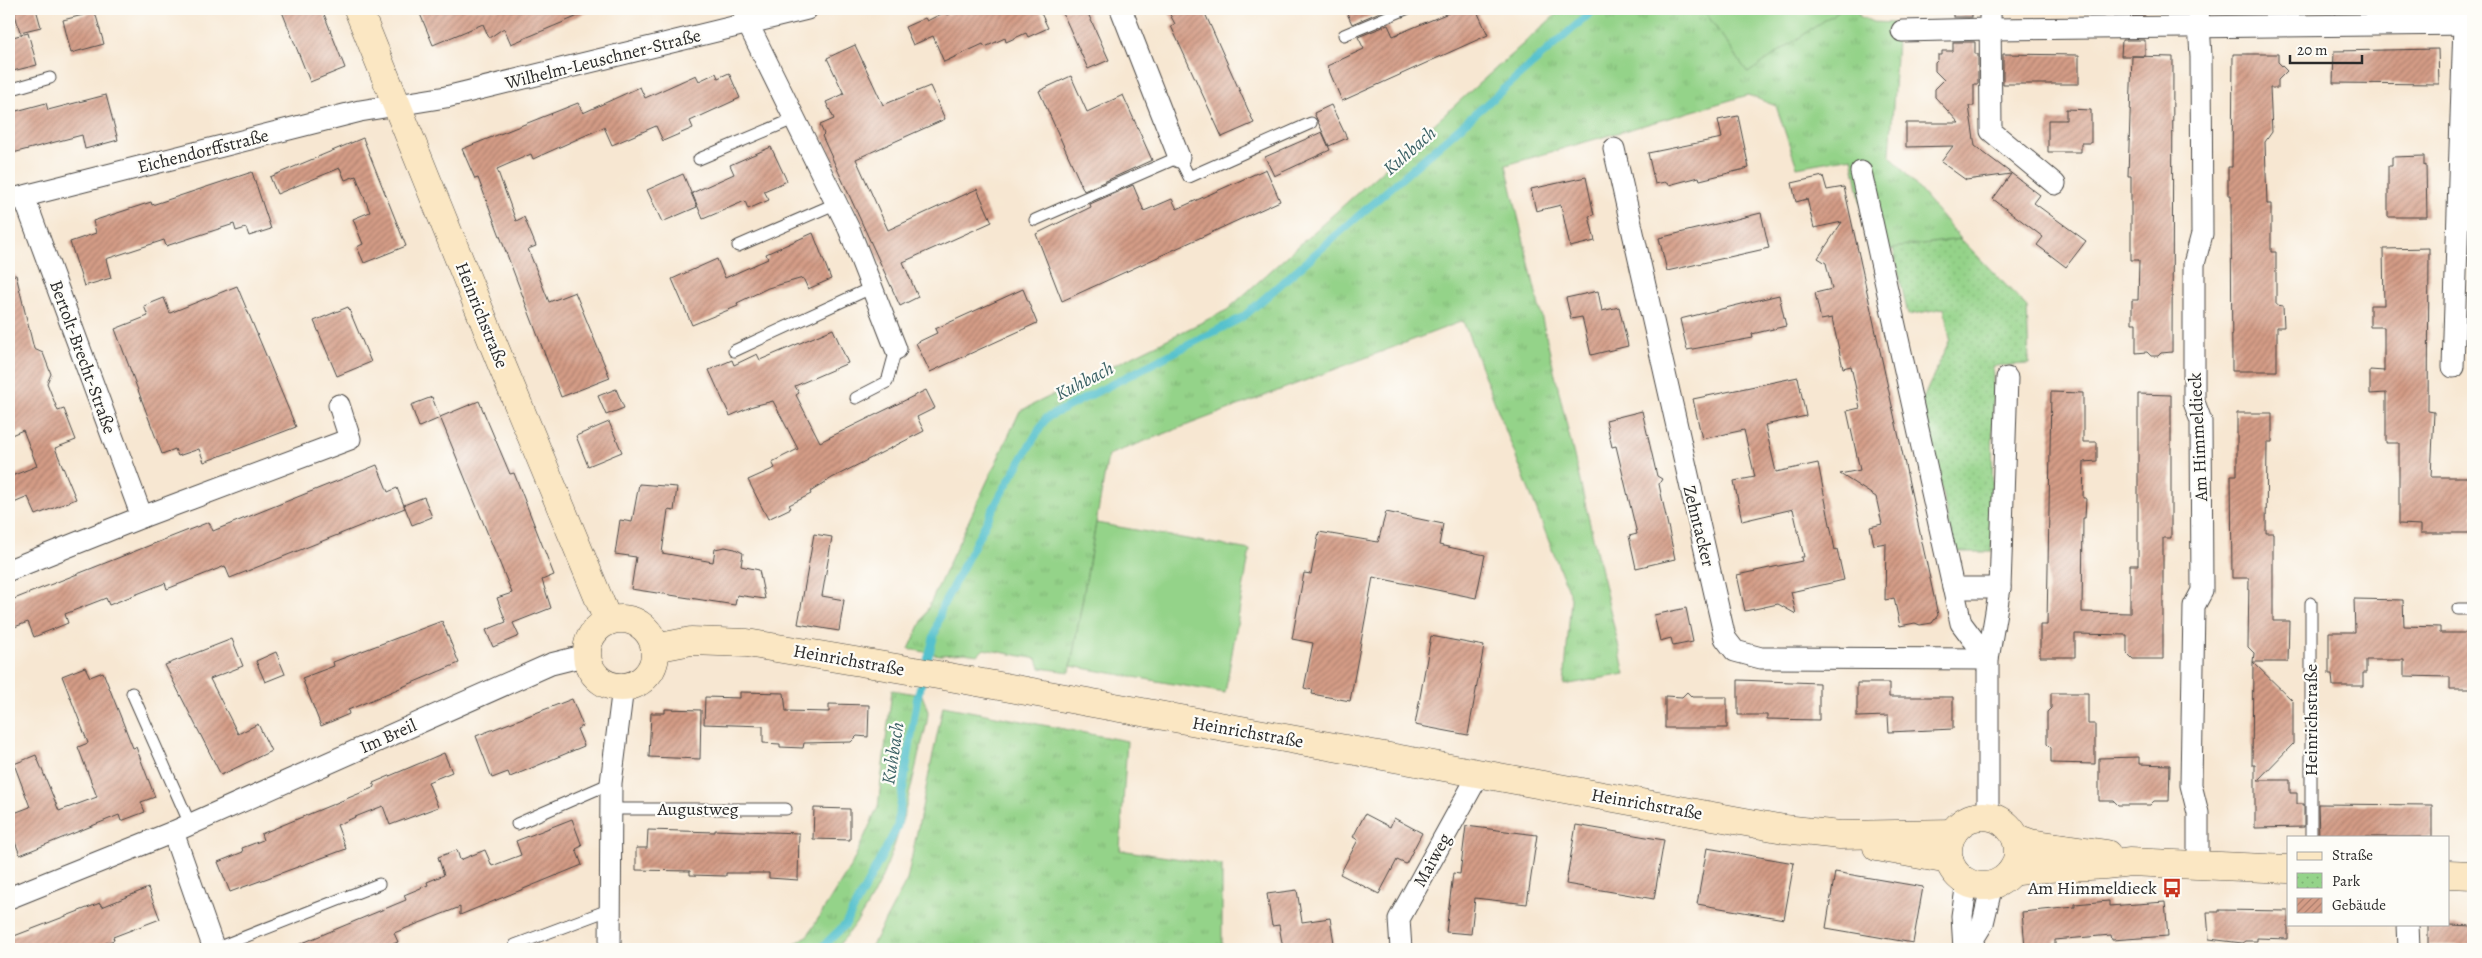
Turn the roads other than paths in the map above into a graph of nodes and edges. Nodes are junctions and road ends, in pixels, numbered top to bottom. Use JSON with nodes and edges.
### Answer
{"nodes":[{"id":1,"x":358,"y":9,"type":"edge"},
{"id":2,"x":807,"y":9,"type":"edge"},
{"id":3,"x":1121,"y":9,"type":"edge"},
{"id":4,"x":1406,"y":9,"type":"edge"},
{"id":5,"x":746,"y":16,"type":"edge"},
{"id":6,"x":2198,"y":18,"type":"edge"},
{"id":7,"x":1990,"y":19,"type":"edge"},
{"id":8,"x":2468,"y":24,"type":"edge"},
{"id":9,"x":1902,"y":31,"type":"dead end"},
{"id":10,"x":1344,"y":35,"type":"dead end"},
{"id":11,"x":50,"y":78,"type":"dead end"},
{"id":12,"x":9,"y":90,"type":"edge"},
{"id":13,"x":397,"y":105,"type":"junction"},
{"id":14,"x":796,"y":118,"type":"junction"},
{"id":15,"x":1311,"y":122,"type":"dead end"},
{"id":16,"x":1614,"y":150,"type":"dead end"},
{"id":17,"x":1179,"y":157,"type":"junction"},
{"id":18,"x":699,"y":159,"type":"dead end"},
{"id":19,"x":1861,"y":172,"type":"dead end"},
{"id":20,"x":2055,"y":184,"type":"dead end"},
{"id":21,"x":16,"y":199,"type":"edge"},
{"id":22,"x":837,"y":203,"type":"junction"},
{"id":23,"x":1035,"y":220,"type":"dead end"},
{"id":24,"x":738,"y":246,"type":"dead end"},
{"id":25,"x":873,"y":287,"type":"junction"},
{"id":26,"x":896,"y":349,"type":"joint"},
{"id":27,"x":734,"y":351,"type":"dead end"},
{"id":28,"x":2453,"y":367,"type":"dead end"},
{"id":29,"x":2007,"y":378,"type":"dead end"},
{"id":30,"x":856,"y":398,"type":"dead end"},
{"id":31,"x":339,"y":405,"type":"dead end"},
{"id":32,"x":142,"y":517,"type":"junction"},
{"id":33,"x":9,"y":570,"type":"edge"},
{"id":34,"x":1953,"y":588,"type":"junction"},
{"id":35,"x":2000,"y":588,"type":"junction"},
{"id":36,"x":2311,"y":604,"type":"dead end"},
{"id":37,"x":2458,"y":609,"type":"dead end"},
{"id":38,"x":2473,"y":609,"type":"edge"},
{"id":39,"x":608,"y":621,"type":"junction"},
{"id":40,"x":655,"y":648,"type":"junction"},
{"id":41,"x":587,"y":655,"type":"junction"},
{"id":42,"x":1988,"y":659,"type":"junction"},
{"id":43,"x":622,"y":687,"type":"junction"},
{"id":44,"x":132,"y":693,"type":"dead end"},
{"id":45,"x":1479,"y":774,"type":"junction"},
{"id":46,"x":611,"y":783,"type":"junction"},
{"id":47,"x":611,"y":809,"type":"junction"},
{"id":48,"x":786,"y":809,"type":"dead end"},
{"id":49,"x":1988,"y":817,"type":"junction"},
{"id":50,"x":516,"y":824,"type":"dead end"},
{"id":51,"x":182,"y":828,"type":"junction"},
{"id":52,"x":1953,"y":833,"type":"junction"},
{"id":53,"x":1840,"y":835,"type":"junction"},
{"id":54,"x":2311,"y":836,"type":"edge"},
{"id":55,"x":2016,"y":838,"type":"junction"},
{"id":56,"x":1950,"y":860,"type":"junction"},
{"id":57,"x":2130,"y":862,"type":"junction"},
{"id":58,"x":2198,"y":864,"type":"junction"},
{"id":59,"x":2287,"y":869,"type":"edge"},
{"id":60,"x":2450,"y":874,"type":"edge"},
{"id":61,"x":2473,"y":875,"type":"edge"},
{"id":62,"x":1990,"y":880,"type":"junction"},
{"id":63,"x":379,"y":884,"type":"dead end"},
{"id":64,"x":9,"y":898,"type":"edge"},
{"id":65,"x":611,"y":909,"type":"junction"},
{"id":66,"x":2408,"y":926,"type":"edge"},
{"id":67,"x":516,"y":945,"type":"dead end"},
{"id":68,"x":214,"y":949,"type":"edge"},
{"id":69,"x":610,"y":949,"type":"edge"},
{"id":70,"x":1401,"y":949,"type":"edge"},
{"id":71,"x":1965,"y":949,"type":"edge"},
{"id":72,"x":2409,"y":949,"type":"edge"}],
"edges":[{"from":1,"to":13,"type":"street","name":"Heinrichstraße"},
{"from":2,"to":5,"type":"street","name":"Wilhelm-Leuschner-Straße"},
{"from":3,"to":17,"type":"street"},
{"from":4,"to":10,"type":"lane"},
{"from":5,"to":13,"type":"street","name":"Wilhelm-Leuschner-Straße"},
{"from":5,"to":14,"type":"street"},
{"from":6,"to":7,"type":"street"},
{"from":6,"to":8,"type":"street"},
{"from":6,"to":58,"type":"street","name":"Am Himmeldieck"},
{"from":7,"to":9,"type":"street"},
{"from":7,"to":20,"type":"street"},
{"from":8,"to":28,"type":"street"},
{"from":11,"to":12,"type":"lane"},
{"from":13,"to":21,"type":"street","name":"Eichendorffstraße"},
{"from":13,"to":39,"type":"street","name":"Heinrichstraße"},
{"from":14,"to":18,"type":"lane"},
{"from":14,"to":22,"type":"street"},
{"from":15,"to":17,"type":"lane"},
{"from":16,"to":42,"type":"street","name":"Zehntacker"},
{"from":17,"to":23,"type":"lane"},
{"from":19,"to":34,"type":"street"},
{"from":21,"to":32,"type":"street","name":"Bertolt-Brecht-Straße"},
{"from":22,"to":24,"type":"lane"},
{"from":22,"to":25,"type":"street"},
{"from":25,"to":26,"type":"street"},
{"from":25,"to":27,"type":"lane"},
{"from":26,"to":30,"type":"lane"},
{"from":29,"to":35,"type":"street"},
{"from":31,"to":32,"type":"street"},
{"from":32,"to":33,"type":"street"},
{"from":34,"to":35,"type":"street"},
{"from":34,"to":42,"type":"street"},
{"from":35,"to":42,"type":"street"},
{"from":36,"to":54,"type":"lane","name":"Heinrichstraße"},
{"from":37,"to":38,"type":"lane"},
{"from":39,"to":40,"type":"street"},
{"from":39,"to":41,"type":"street"},
{"from":40,"to":43,"type":"street"},
{"from":40,"to":45,"type":"street","name":"Heinrichstraße"},
{"from":41,"to":43,"type":"street"},
{"from":41,"to":51,"type":"street","name":"Im Breil"},
{"from":42,"to":49,"type":"street"},
{"from":43,"to":46,"type":"street"},
{"from":44,"to":51,"type":"lane"},
{"from":45,"to":53,"type":"street","name":"Heinrichstraße"},
{"from":45,"to":70,"type":"street","name":"Maiweg"},
{"from":46,"to":47,"type":"street"},
{"from":46,"to":50,"type":"lane"},
{"from":47,"to":48,"type":"lane","name":"Augustweg"},
{"from":47,"to":65,"type":"street"},
{"from":49,"to":52,"type":"street"},
{"from":49,"to":55,"type":"street"},
{"from":51,"to":64,"type":"street","name":"Im Breil"},
{"from":51,"to":68,"type":"street"},
{"from":52,"to":53,"type":"street","name":"Heinrichstraße"},
{"from":52,"to":56,"type":"street"},
{"from":53,"to":56,"type":"street","name":"Heinrichstraße"},
{"from":55,"to":57,"type":"street"},
{"from":55,"to":62,"type":"street"},
{"from":56,"to":62,"type":"street"},
{"from":57,"to":58,"type":"street"},
{"from":57,"to":62,"type":"street"},
{"from":58,"to":59,"type":"street"},
{"from":60,"to":61,"type":"street"},
{"from":62,"to":71,"type":"street"},
{"from":63,"to":68,"type":"lane"},
{"from":65,"to":67,"type":"lane"},
{"from":65,"to":69,"type":"street"},
{"from":66,"to":72,"type":"street"}]}
